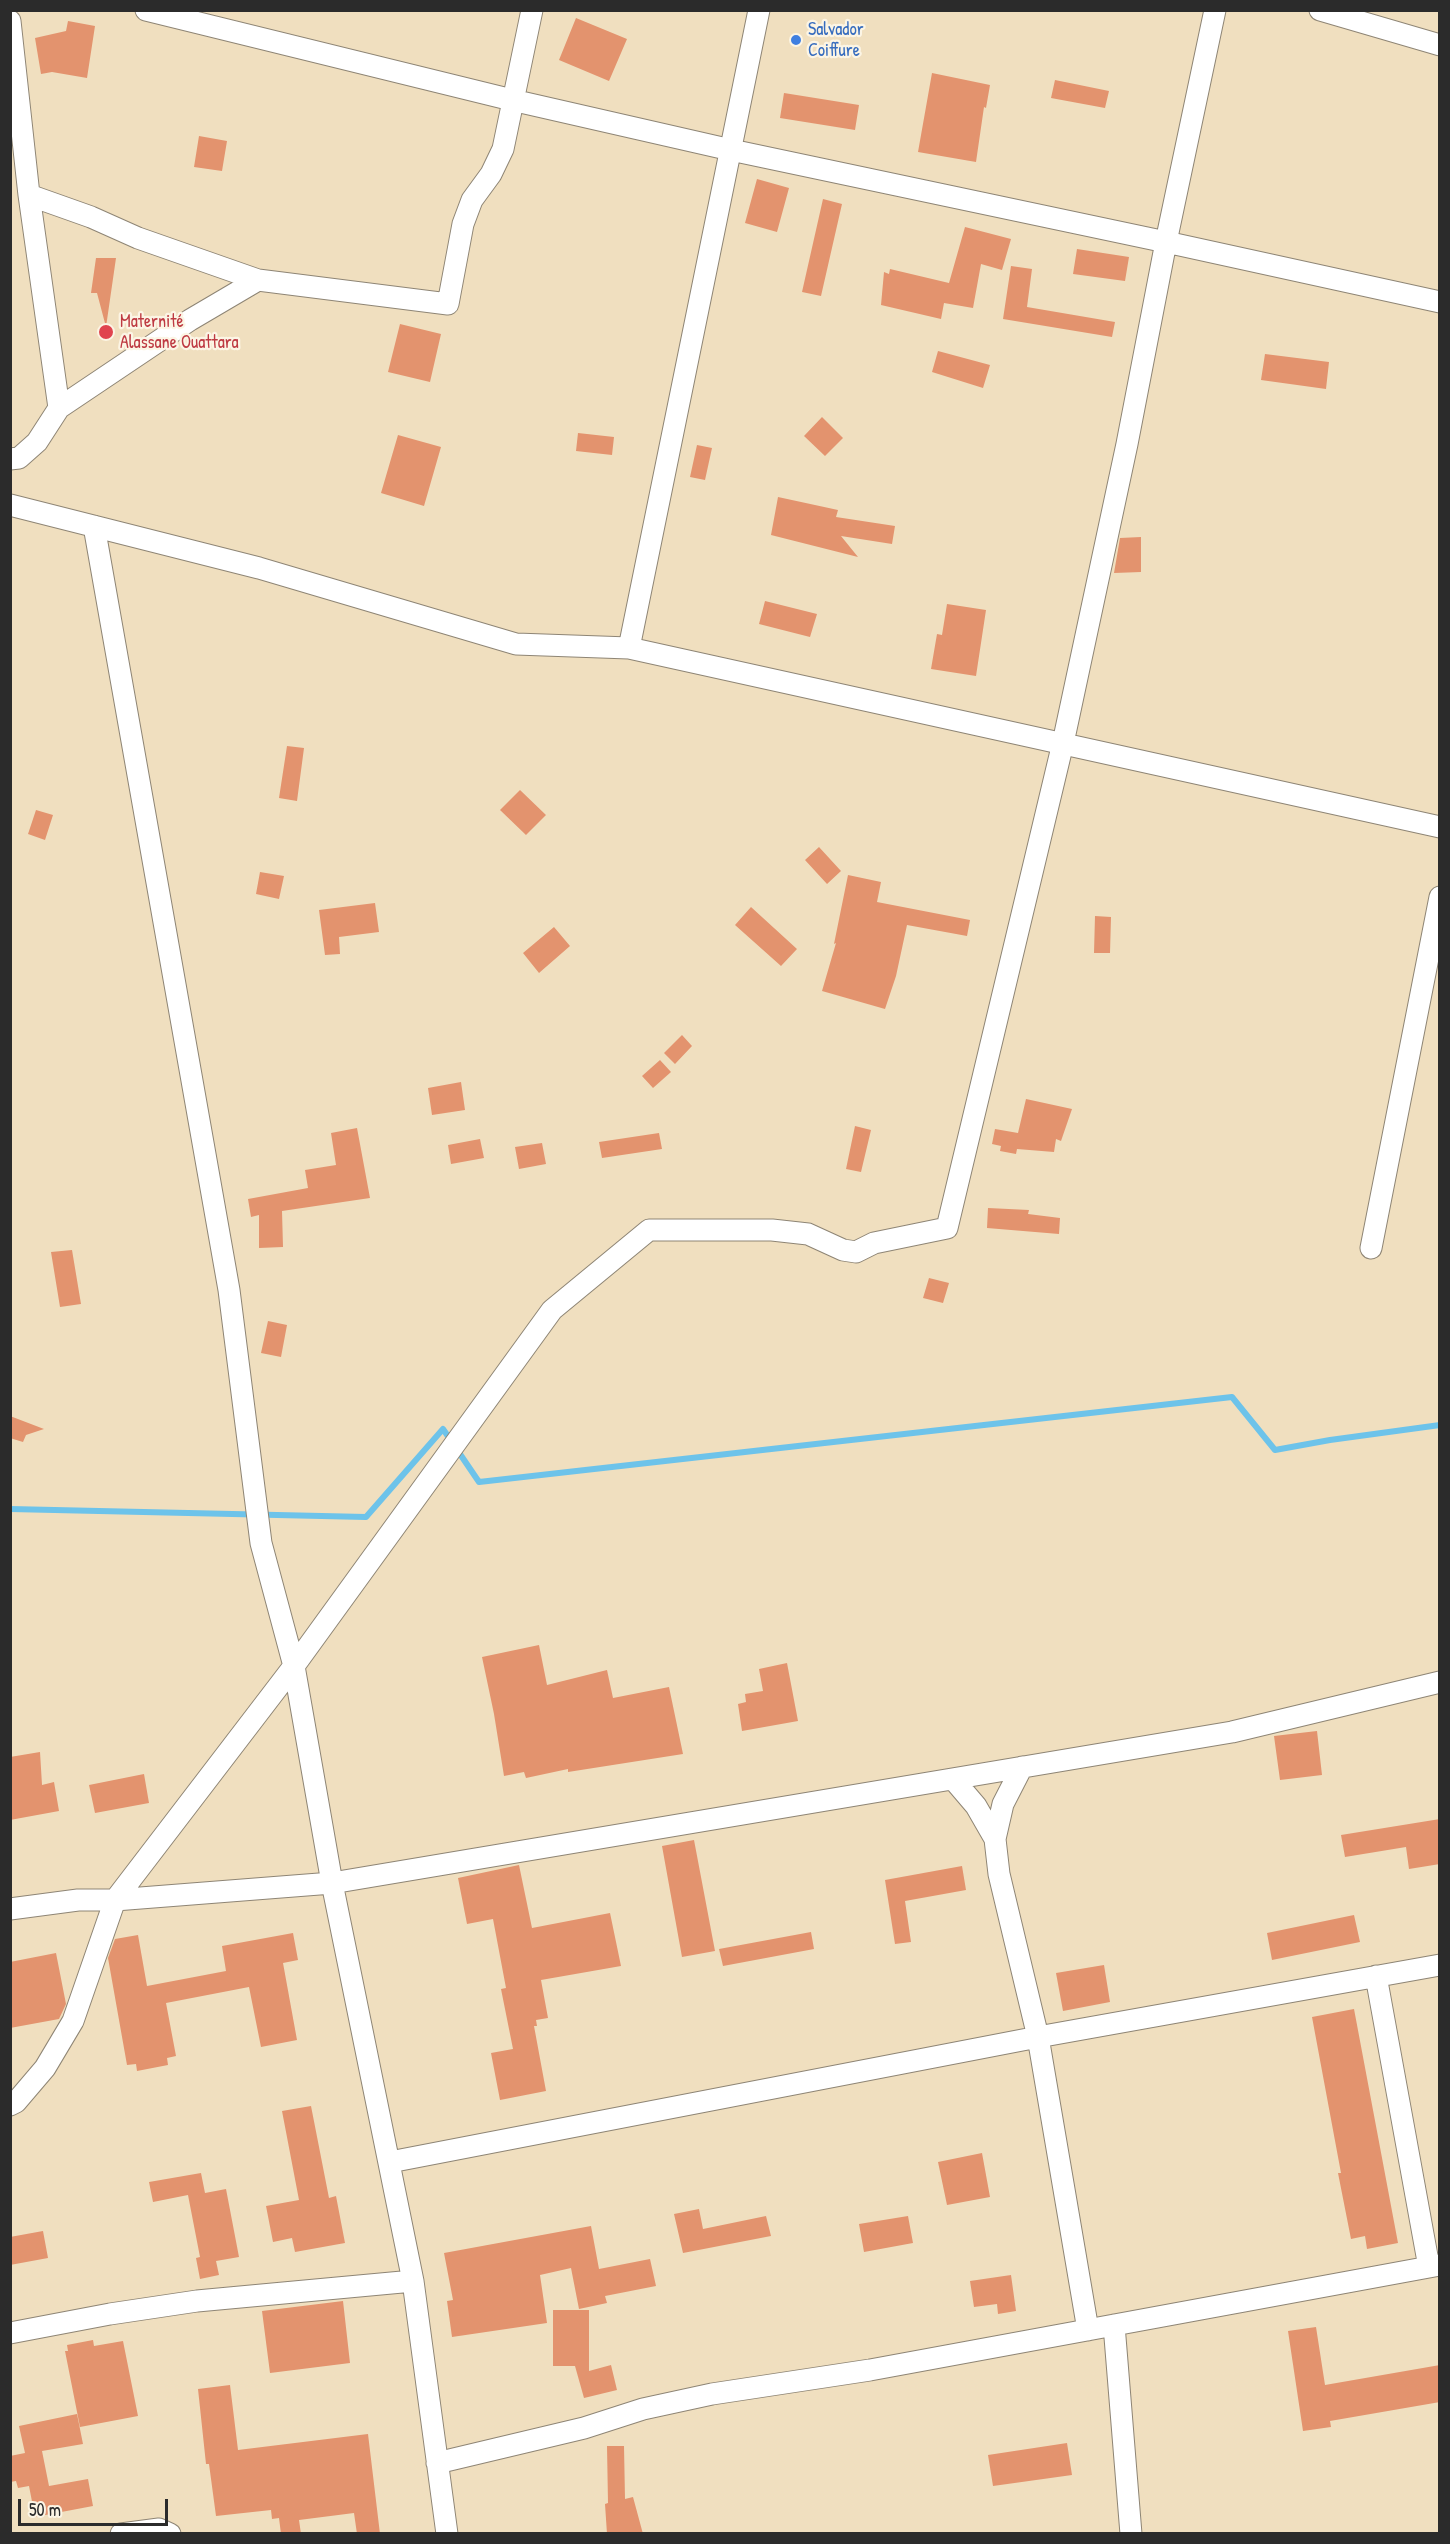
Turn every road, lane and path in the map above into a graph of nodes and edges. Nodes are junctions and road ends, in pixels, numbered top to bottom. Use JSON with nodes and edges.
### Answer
{"nodes":[{"id":1,"x":146,"y":10,"type":"edge"},
{"id":2,"x":532,"y":10,"type":"edge"},
{"id":3,"x":759,"y":10,"type":"edge"},
{"id":4,"x":1215,"y":10,"type":"edge"},
{"id":5,"x":1320,"y":10,"type":"edge"},
{"id":6,"x":10,"y":21,"type":"edge"},
{"id":7,"x":1440,"y":45,"type":"edge"},
{"id":8,"x":512,"y":100,"type":"junction"},
{"id":9,"x":730,"y":150,"type":"junction"},
{"id":10,"x":29,"y":195,"type":"junction"},
{"id":11,"x":1166,"y":242,"type":"junction"},
{"id":12,"x":258,"y":280,"type":"junction"},
{"id":13,"x":1440,"y":302,"type":"edge"},
{"id":14,"x":59,"y":408,"type":"junction"},
{"id":15,"x":10,"y":459,"type":"edge"},
{"id":16,"x":10,"y":505,"type":"edge"},
{"id":17,"x":94,"y":526,"type":"junction"},
{"id":18,"x":629,"y":648,"type":"junction"},
{"id":19,"x":1063,"y":743,"type":"junction"},
{"id":20,"x":1440,"y":827,"type":"edge"},
{"id":21,"x":1440,"y":897,"type":"edge"},
{"id":22,"x":1371,"y":1248,"type":"dead end"},
{"id":23,"x":294,"y":1666,"type":"junction"},
{"id":24,"x":1440,"y":1682,"type":"edge"},
{"id":25,"x":1022,"y":1767,"type":"junction"},
{"id":26,"x":954,"y":1779,"type":"junction"},
{"id":27,"x":995,"y":1839,"type":"junction"},
{"id":28,"x":332,"y":1883,"type":"junction"},
{"id":29,"x":115,"y":1900,"type":"junction"},
{"id":30,"x":10,"y":1909,"type":"edge"},
{"id":31,"x":1440,"y":1965,"type":"edge"},
{"id":32,"x":1376,"y":1976,"type":"junction"},
{"id":33,"x":1038,"y":2037,"type":"junction"},
{"id":34,"x":10,"y":2105,"type":"edge"},
{"id":35,"x":390,"y":2162,"type":"junction"},
{"id":36,"x":1434,"y":2266,"type":"edge"},
{"id":37,"x":413,"y":2281,"type":"junction"},
{"id":38,"x":1114,"y":2325,"type":"junction"},
{"id":39,"x":1088,"y":2330,"type":"junction"},
{"id":40,"x":10,"y":2332,"type":"edge"},
{"id":41,"x":437,"y":2463,"type":"junction"},
{"id":42,"x":122,"y":2534,"type":"edge"},
{"id":43,"x":170,"y":2534,"type":"edge"},
{"id":44,"x":447,"y":2534,"type":"edge"},
{"id":45,"x":1131,"y":2534,"type":"edge"}],
"edges":[{"from":1,"to":8,"type":"street"},
{"from":2,"to":8,"type":"street"},
{"from":3,"to":9,"type":"street"},
{"from":4,"to":11,"type":"street"},
{"from":5,"to":7,"type":"street"},
{"from":6,"to":10,"type":"street"},
{"from":8,"to":9,"type":"street"},
{"from":8,"to":12,"type":"street"},
{"from":9,"to":11,"type":"street"},
{"from":9,"to":18,"type":"street"},
{"from":10,"to":12,"type":"street"},
{"from":10,"to":14,"type":"street"},
{"from":11,"to":13,"type":"street"},
{"from":11,"to":19,"type":"street"},
{"from":12,"to":14,"type":"street"},
{"from":14,"to":15,"type":"street"},
{"from":16,"to":17,"type":"street"},
{"from":17,"to":18,"type":"street"},
{"from":17,"to":23,"type":"street"},
{"from":18,"to":19,"type":"street"},
{"from":19,"to":20,"type":"street"},
{"from":19,"to":23,"type":"street"},
{"from":21,"to":22,"type":"street"},
{"from":23,"to":28,"type":"street"},
{"from":23,"to":29,"type":"street"},
{"from":24,"to":25,"type":"street"},
{"from":25,"to":26,"type":"street"},
{"from":25,"to":27,"type":"street"},
{"from":26,"to":27,"type":"street"},
{"from":26,"to":28,"type":"street"},
{"from":27,"to":33,"type":"street"},
{"from":28,"to":29,"type":"street"},
{"from":28,"to":35,"type":"street"},
{"from":29,"to":30,"type":"street"},
{"from":29,"to":34,"type":"street"},
{"from":31,"to":32,"type":"street"},
{"from":32,"to":33,"type":"street"},
{"from":32,"to":36,"type":"street"},
{"from":33,"to":35,"type":"street"},
{"from":33,"to":39,"type":"street"},
{"from":35,"to":37,"type":"street"},
{"from":36,"to":38,"type":"street"},
{"from":37,"to":40,"type":"street"},
{"from":37,"to":41,"type":"street"},
{"from":38,"to":39,"type":"street"},
{"from":38,"to":45,"type":"street"},
{"from":39,"to":41,"type":"street"},
{"from":41,"to":44,"type":"street"},
{"from":42,"to":43,"type":"street"}]}
